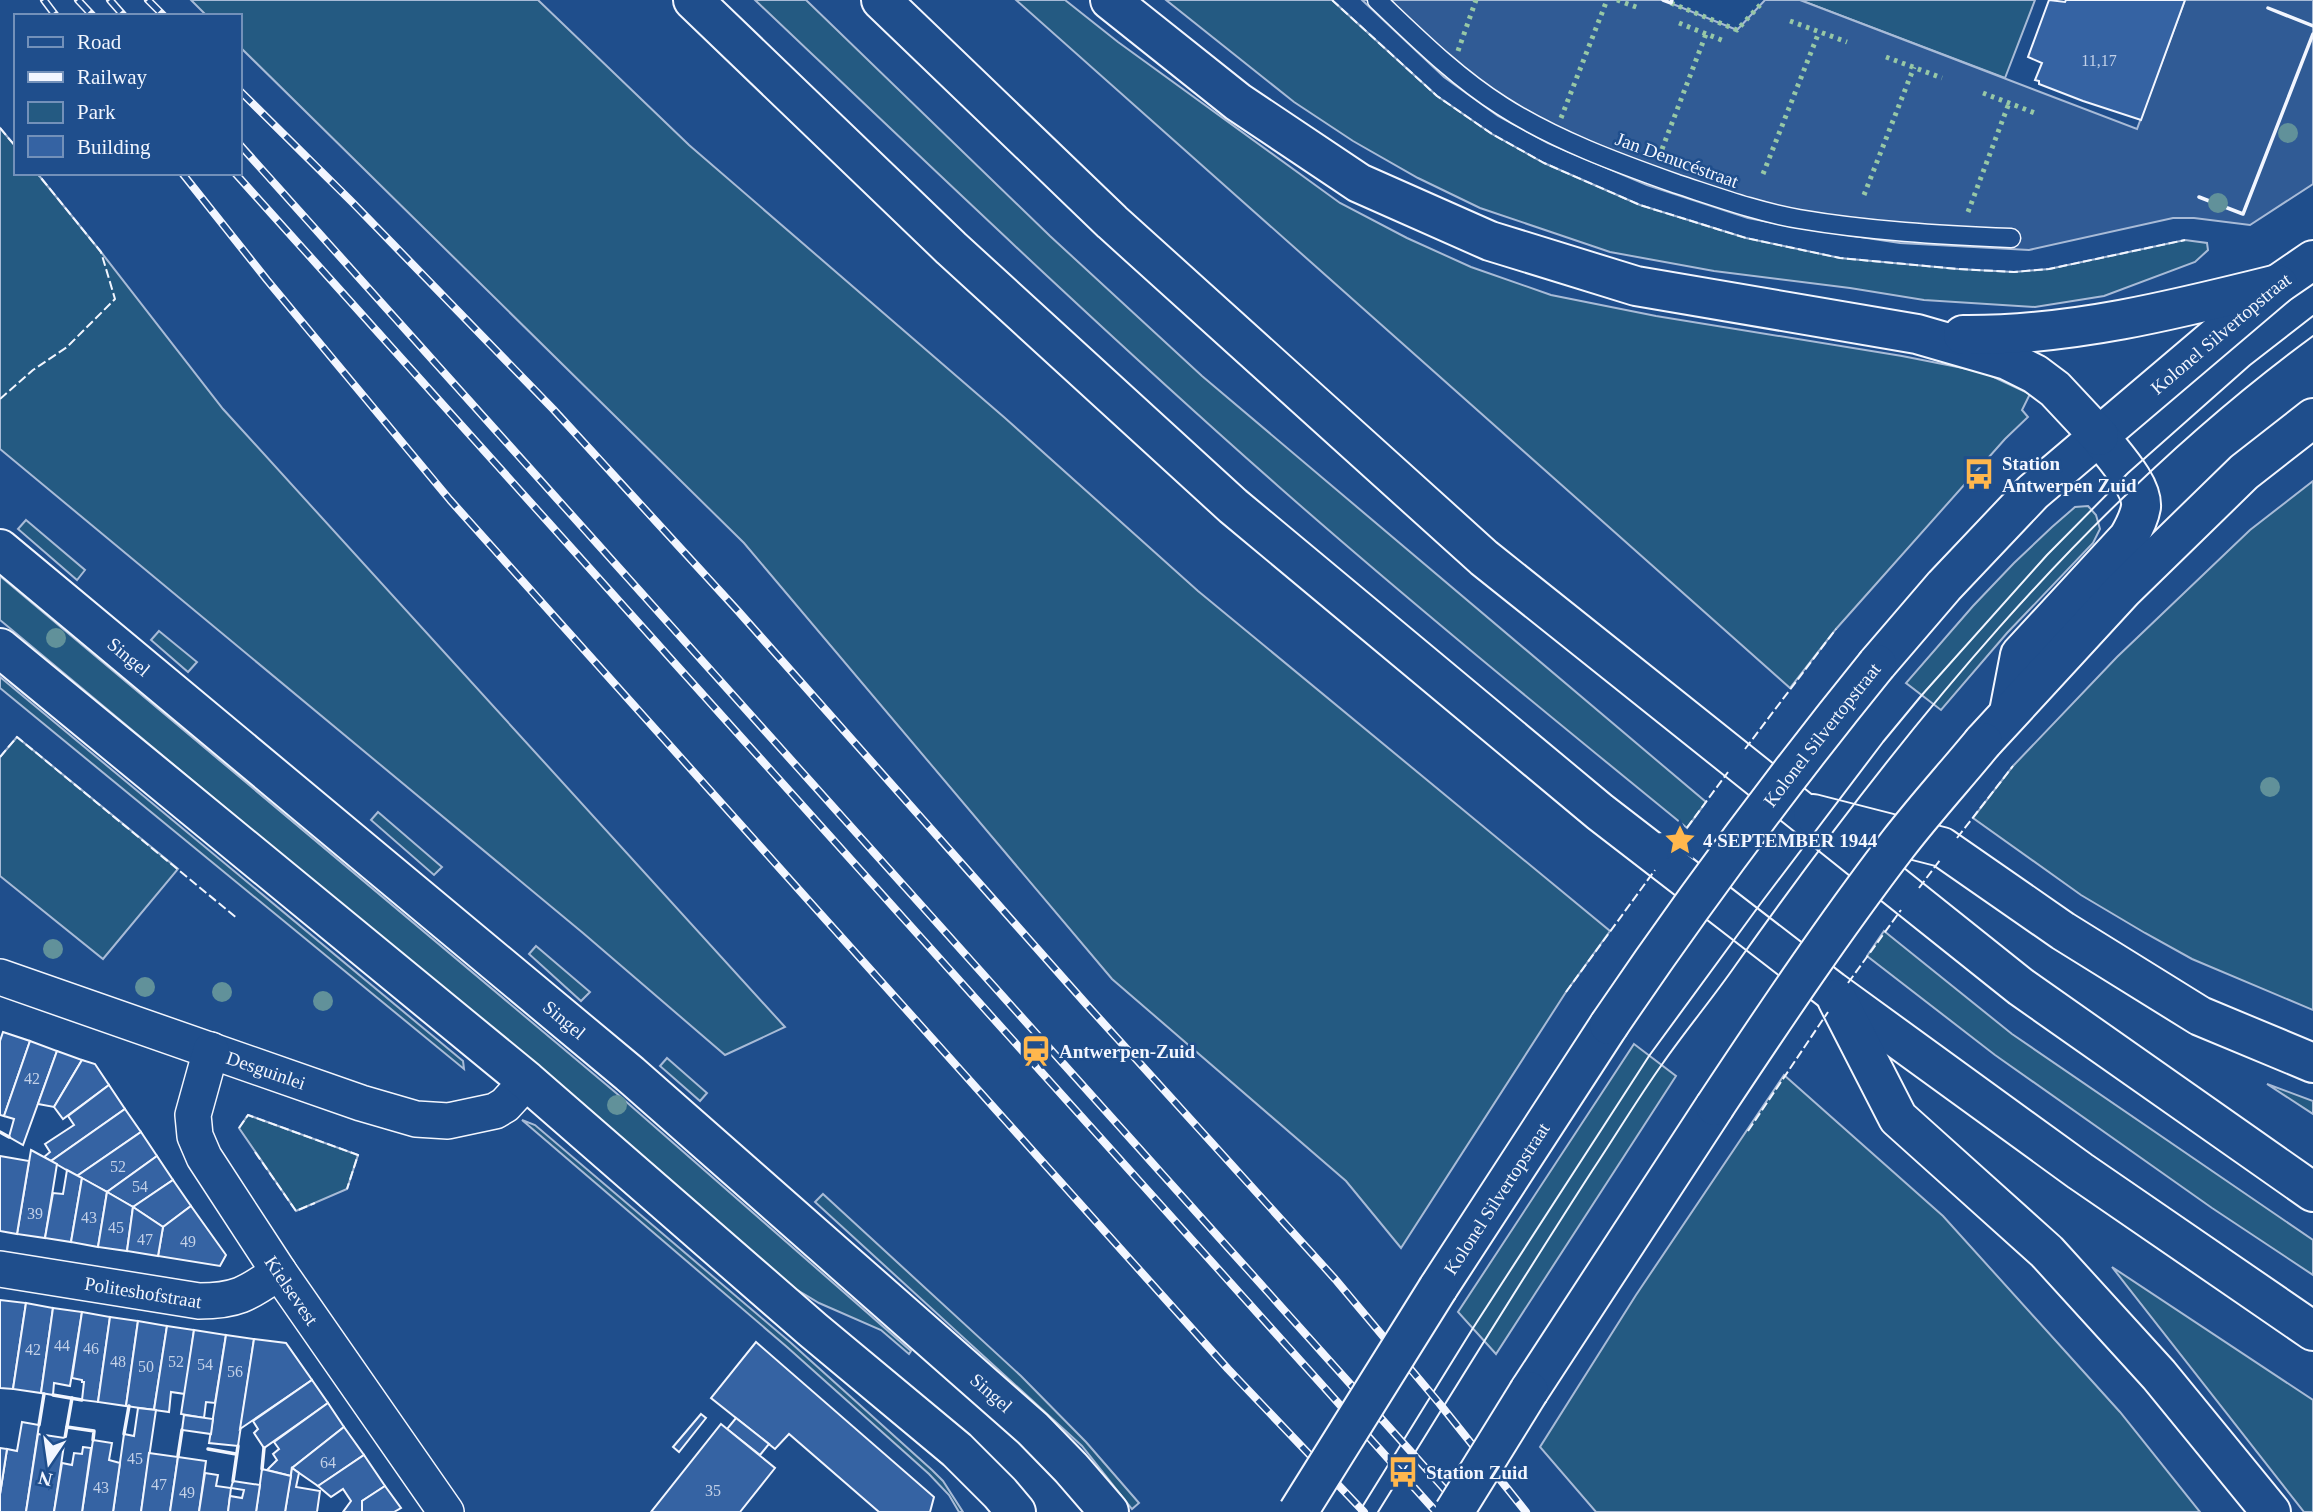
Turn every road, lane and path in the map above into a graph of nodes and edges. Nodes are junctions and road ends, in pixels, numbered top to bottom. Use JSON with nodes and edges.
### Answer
{"nodes":[{"id":1,"x":693,"y":0,"type":"edge"},
{"id":2,"x":881,"y":0,"type":"edge"},
{"id":3,"x":1110,"y":0,"type":"edge"},
{"id":4,"x":1377,"y":0,"type":"edge"},
{"id":5,"x":2011,"y":238,"type":"dead end"},
{"id":6,"x":2313,"y":260,"type":"edge"},
{"id":7,"x":2278,"y":284,"type":"junction"},
{"id":8,"x":1917,"y":334,"type":"junction"},
{"id":9,"x":2313,"y":418,"type":"edge"},
{"id":10,"x":2099,"y":436,"type":"junction"},
{"id":11,"x":0,"y":549,"type":"edge"},
{"id":12,"x":0,"y":648,"type":"edge"},
{"id":13,"x":2010,"y":712,"type":"junction"},
{"id":14,"x":1799,"y":810,"type":"junction"},
{"id":15,"x":0,"y":976,"type":"edge"},
{"id":16,"x":1832,"y":991,"type":"junction"},
{"id":17,"x":211,"y":1051,"type":"junction"},
{"id":18,"x":2313,"y":1063,"type":"edge"},
{"id":19,"x":527,"y":1081,"type":"junction"},
{"id":20,"x":2313,"y":1192,"type":"edge"},
{"id":21,"x":0,"y":1269,"type":"edge"},
{"id":22,"x":279,"y":1272,"type":"junction"},
{"id":23,"x":2313,"y":1331,"type":"edge"},
{"id":24,"x":446,"y":1512,"type":"edge"},
{"id":25,"x":1016,"y":1512,"type":"edge"},
{"id":26,"x":1109,"y":1512,"type":"edge"},
{"id":27,"x":1298,"y":1512,"type":"edge"},
{"id":28,"x":1454,"y":1512,"type":"edge"},
{"id":29,"x":2271,"y":1512,"type":"edge"}],
"edges":[{"from":1,"to":16,"type":"main road"},
{"from":2,"to":14,"type":"main road"},
{"from":3,"to":8,"type":"main road"},
{"from":4,"to":5,"type":"lane","name":"Jan Denucéstraat"},
{"from":6,"to":7,"type":"main road","name":"Kolonel Silvertopstraat"},
{"from":7,"to":8,"type":"main road"},
{"from":7,"to":10,"type":"main road","name":"Kolonel Silvertopstraat"},
{"from":8,"to":10,"type":"main road"},
{"from":9,"to":13,"type":"main road"},
{"from":10,"to":13,"type":"main road"},
{"from":10,"to":27,"type":"main road","name":"Kolonel Silvertopstraat","bridge":true},
{"from":11,"to":26,"type":"main road","name":"Singel"},
{"from":12,"to":19,"type":"main road"},
{"from":13,"to":28,"type":"main road","bridge":true},
{"from":14,"to":18,"type":"main road"},
{"from":14,"to":20,"type":"main road"},
{"from":15,"to":17,"type":"street","name":"Desguinlei"},
{"from":16,"to":23,"type":"main road"},
{"from":16,"to":29,"type":"main road"},
{"from":17,"to":19,"type":"street","name":"Desguinlei"},
{"from":17,"to":22,"type":"street","name":"Kielsevest"},
{"from":19,"to":25,"type":"main road"},
{"from":21,"to":22,"type":"street","name":"Politeshofstraat"},
{"from":22,"to":24,"type":"street","name":"Kielsevest"}]}
